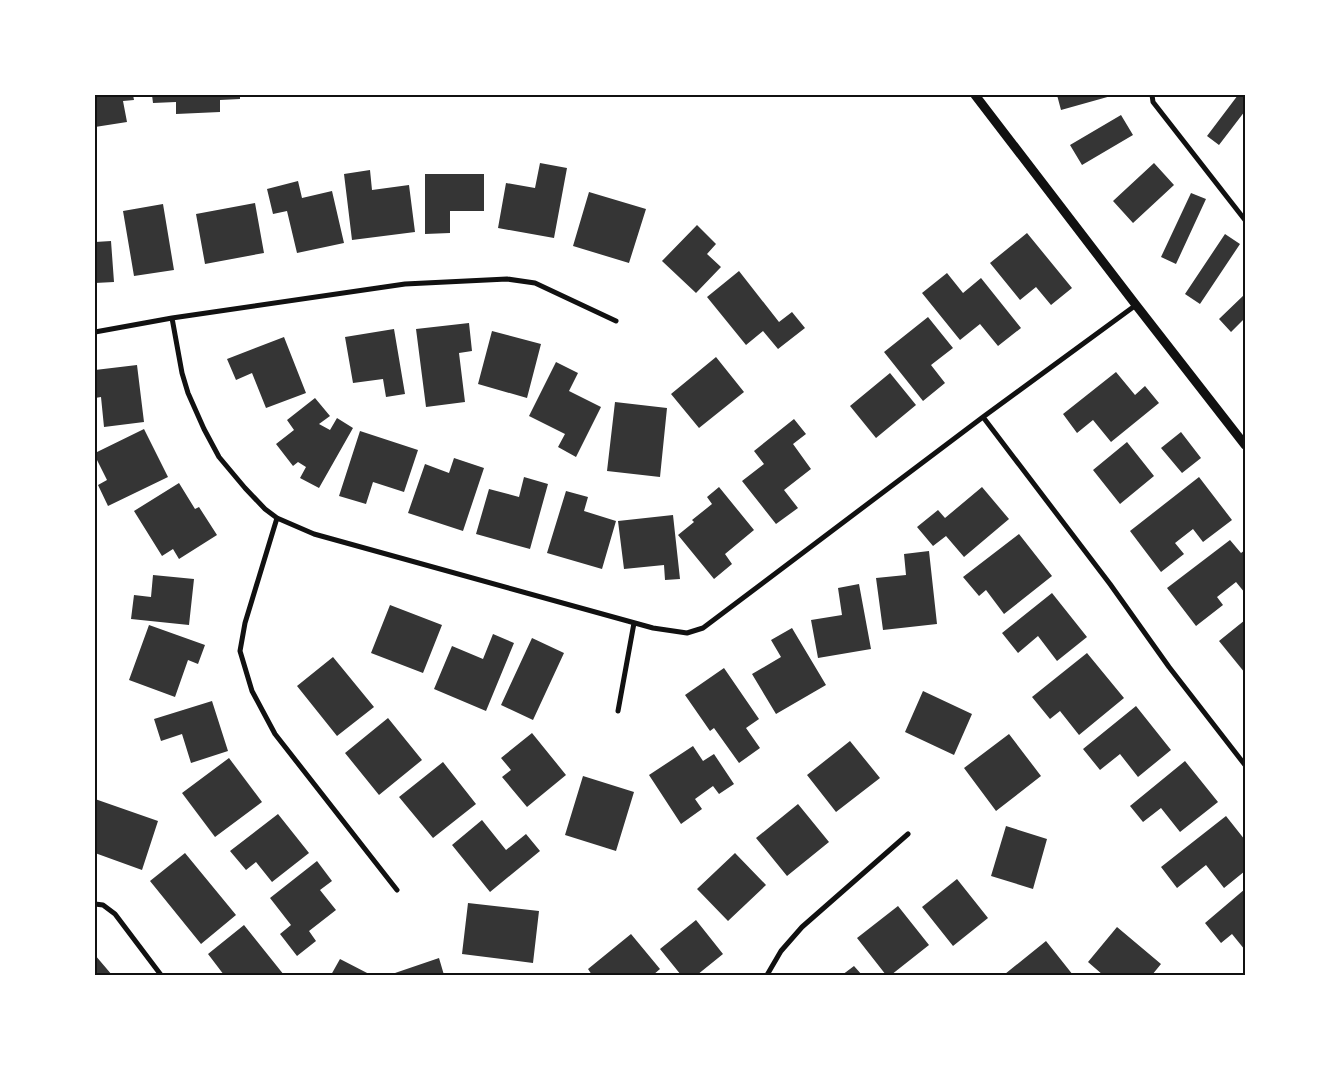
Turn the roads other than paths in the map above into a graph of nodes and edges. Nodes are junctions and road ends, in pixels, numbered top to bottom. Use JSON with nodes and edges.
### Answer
{"nodes":[{"id":1,"x":975,"y":95,"type":"edge"},
{"id":2,"x":1152,"y":95,"type":"edge"},
{"id":3,"x":1245,"y":220,"type":"edge"},
{"id":4,"x":1136,"y":306,"type":"junction"},
{"id":5,"x":172,"y":318,"type":"junction"},
{"id":6,"x":616,"y":321,"type":"dead end"},
{"id":7,"x":95,"y":332,"type":"edge"},
{"id":8,"x":983,"y":417,"type":"junction"},
{"id":9,"x":1245,"y":445,"type":"edge"},
{"id":10,"x":277,"y":518,"type":"junction"},
{"id":11,"x":634,"y":623,"type":"junction"},
{"id":12,"x":618,"y":711,"type":"dead end"},
{"id":13,"x":1245,"y":765,"type":"edge"},
{"id":14,"x":908,"y":834,"type":"dead end"},
{"id":15,"x":397,"y":890,"type":"dead end"},
{"id":16,"x":95,"y":904,"type":"edge"},
{"id":17,"x":161,"y":975,"type":"edge"},
{"id":18,"x":767,"y":975,"type":"edge"}],
"edges":[{"from":1,"to":4,"type":"street"},
{"from":2,"to":3,"type":"street"},
{"from":4,"to":8,"type":"street"},
{"from":4,"to":9,"type":"street"},
{"from":5,"to":6,"type":"street"},
{"from":5,"to":7,"type":"street"},
{"from":5,"to":10,"type":"street"},
{"from":8,"to":11,"type":"street"},
{"from":8,"to":13,"type":"street"},
{"from":10,"to":11,"type":"street"},
{"from":10,"to":15,"type":"street"},
{"from":11,"to":12,"type":"street"},
{"from":14,"to":18,"type":"street"},
{"from":16,"to":17,"type":"street"}]}
